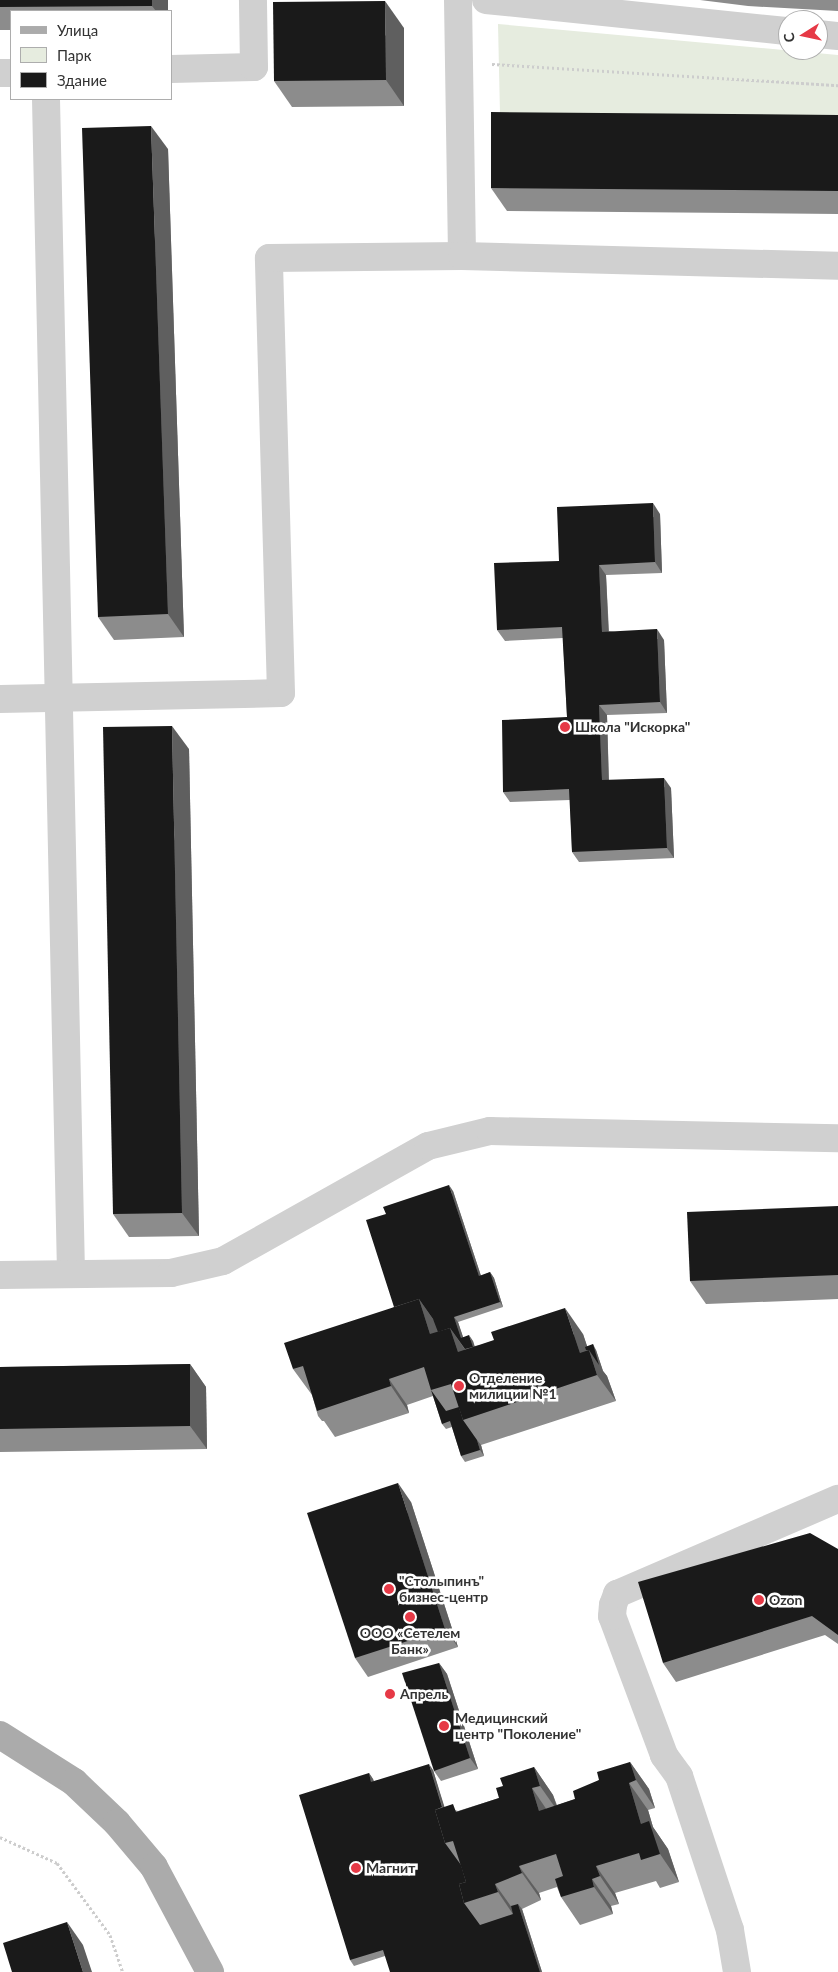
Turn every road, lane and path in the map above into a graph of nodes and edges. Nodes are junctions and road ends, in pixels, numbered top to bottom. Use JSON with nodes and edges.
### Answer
{"nodes":[{"id":1,"x":254,"y":0,"type":"edge"},
{"id":2,"x":458,"y":0,"type":"edge"},
{"id":3,"x":486,"y":0,"type":"edge"},
{"id":4,"x":778,"y":30,"type":"edge"},
{"id":5,"x":459,"y":62,"type":"junction"},
{"id":6,"x":172,"y":69,"type":"edge"},
{"id":7,"x":838,"y":85,"type":"edge"},
{"id":8,"x":46,"y":100,"type":"edge"},
{"id":9,"x":462,"y":256,"type":"junction"},
{"id":10,"x":838,"y":266,"type":"edge"},
{"id":11,"x":59,"y":698,"type":"junction"},
{"id":12,"x":0,"y":699,"type":"edge"},
{"id":13,"x":838,"y":1138,"type":"edge"},
{"id":14,"x":71,"y":1274,"type":"junction"},
{"id":15,"x":0,"y":1275,"type":"edge"},
{"id":16,"x":838,"y":1499,"type":"edge"},
{"id":17,"x":1,"y":1741,"type":"edge"},
{"id":18,"x":0,"y":1838,"type":"edge"},
{"id":19,"x":123,"y":1972,"type":"edge"},
{"id":20,"x":210,"y":1972,"type":"edge"},
{"id":21,"x":737,"y":1972,"type":"edge"}],
"edges":[{"from":1,"to":6,"type":"street"},
{"from":2,"to":5,"type":"street"},
{"from":3,"to":4,"type":"street"},
{"from":5,"to":7,"type":"path"},
{"from":5,"to":9,"type":"street"},
{"from":8,"to":11,"type":"street"},
{"from":9,"to":10,"type":"street"},
{"from":9,"to":11,"type":"street"},
{"from":11,"to":12,"type":"street"},
{"from":11,"to":14,"type":"street"},
{"from":13,"to":14,"type":"street"},
{"from":14,"to":15,"type":"street"},
{"from":16,"to":21,"type":"street"},
{"from":17,"to":20,"type":"main road"},
{"from":18,"to":19,"type":"path"}]}
